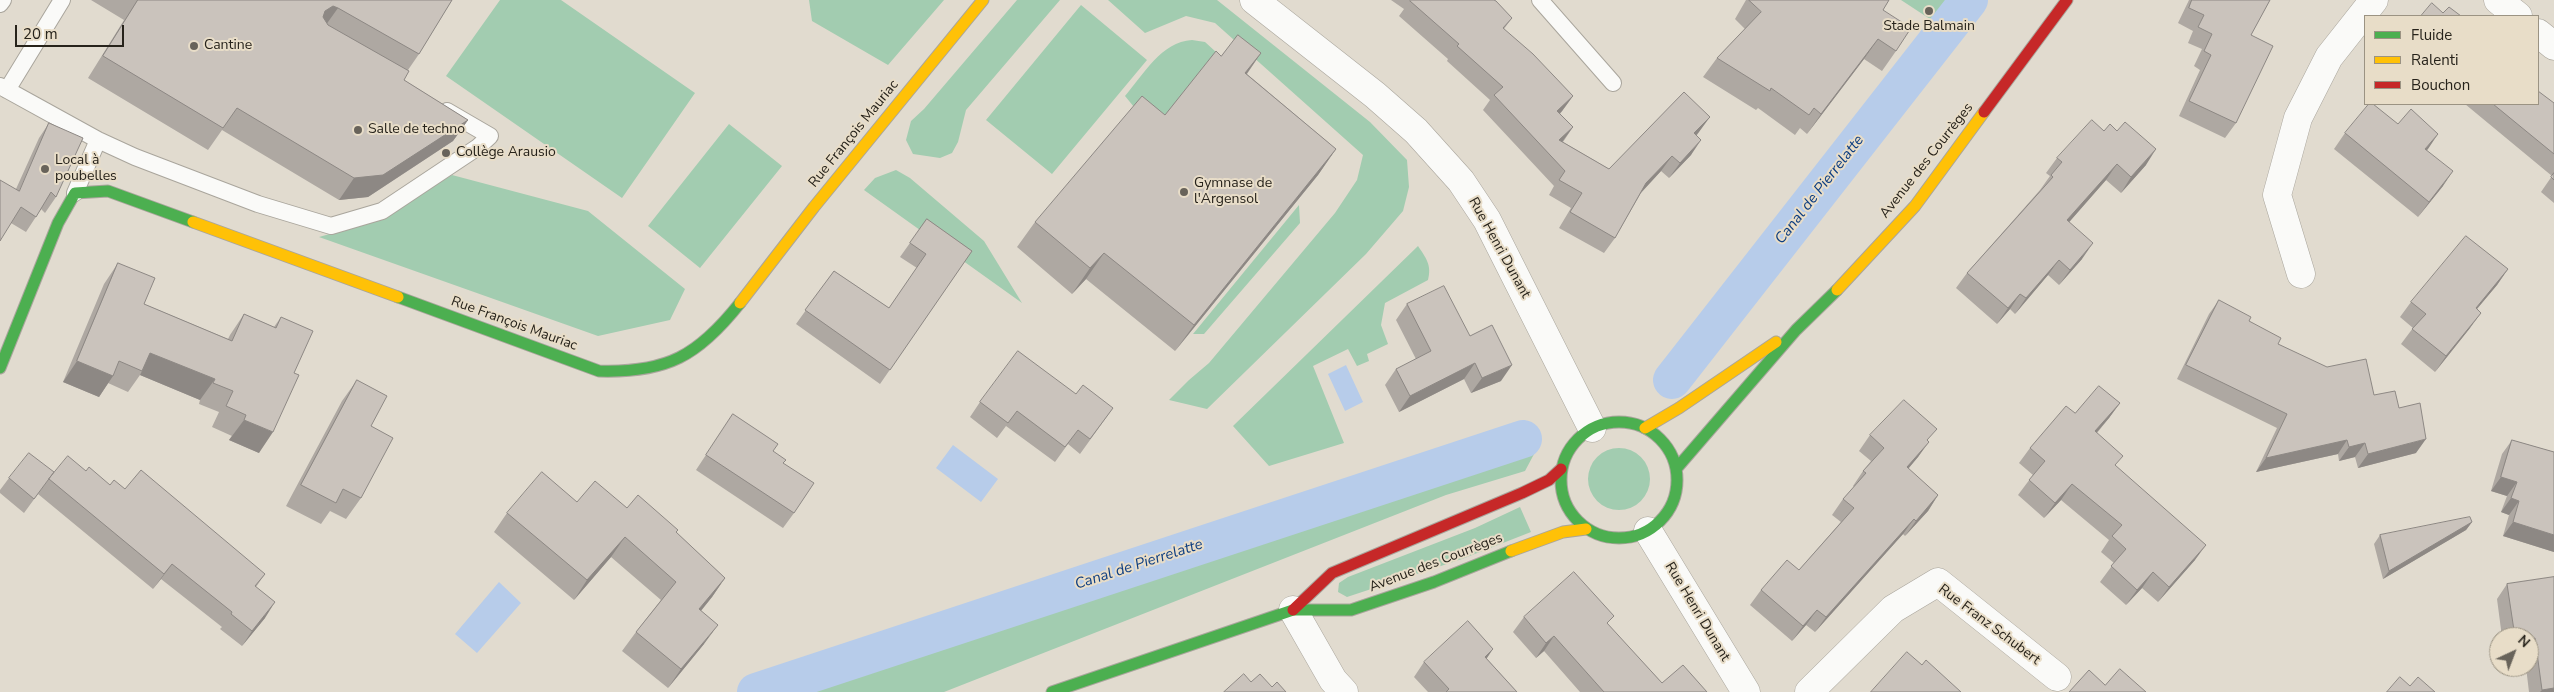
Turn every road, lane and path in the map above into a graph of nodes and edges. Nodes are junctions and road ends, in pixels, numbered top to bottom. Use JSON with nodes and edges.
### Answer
{"nodes":[{"id":1,"x":2,"y":0,"type":"edge"},
{"id":2,"x":62,"y":0,"type":"edge"},
{"id":3,"x":983,"y":0,"type":"edge"},
{"id":4,"x":1254,"y":0,"type":"edge"},
{"id":5,"x":1540,"y":0,"type":"edge"},
{"id":6,"x":2067,"y":0,"type":"edge"},
{"id":7,"x":2374,"y":0,"type":"edge"},
{"id":8,"x":2498,"y":0,"type":"edge"},
{"id":9,"x":0,"y":4,"type":"edge"},
{"id":10,"x":2517,"y":15,"type":"edge"},
{"id":11,"x":2539,"y":34,"type":"edge"},
{"id":12,"x":2554,"y":46,"type":"edge"},
{"id":13,"x":1613,"y":83,"type":"dead end"},
{"id":14,"x":4,"y":88,"type":"edge"},
{"id":15,"x":430,"y":102,"type":"edge"},
{"id":16,"x":98,"y":140,"type":"junction"},
{"id":17,"x":75,"y":193,"type":"junction"},
{"id":18,"x":2301,"y":274,"type":"dead end"},
{"id":19,"x":1796,"y":330,"type":"junction"},
{"id":20,"x":0,"y":368,"type":"edge"},
{"id":21,"x":1592,"y":428,"type":"junction"},
{"id":22,"x":1645,"y":428,"type":"junction"},
{"id":23,"x":1561,"y":469,"type":"junction"},
{"id":24,"x":1676,"y":469,"type":"junction"},
{"id":25,"x":1586,"y":529,"type":"junction"},
{"id":26,"x":1648,"y":531,"type":"junction"},
{"id":27,"x":1293,"y":610,"type":"junction"},
{"id":28,"x":2057,"y":677,"type":"dead end"},
{"id":29,"x":1052,"y":692,"type":"edge"},
{"id":30,"x":1344,"y":692,"type":"edge"},
{"id":31,"x":1746,"y":692,"type":"edge"},
{"id":32,"x":1809,"y":692,"type":"edge"}],
"edges":[{"from":1,"to":9,"type":"lane"},
{"from":2,"to":14,"type":"lane"},
{"from":3,"to":17,"type":"street","name":"Rue François Mauriac"},
{"from":4,"to":21,"type":"street","name":"Rue Henri Dunant"},
{"from":5,"to":13,"type":"lane"},
{"from":6,"to":19,"type":"street","name":"Avenue des Courrèges"},
{"from":7,"to":18,"type":"street"},
{"from":8,"to":10,"type":"street"},
{"from":11,"to":12,"type":"street"},
{"from":14,"to":16,"type":"lane"},
{"from":15,"to":16,"type":"lane"},
{"from":16,"to":17,"type":"lane"},
{"from":17,"to":20,"type":"street"},
{"from":19,"to":22,"type":"street","name":"Avenue des Courrèges"},
{"from":19,"to":24,"type":"street","name":"Avenue des Courrèges"},
{"from":21,"to":22,"type":"street"},
{"from":21,"to":23,"type":"street"},
{"from":22,"to":24,"type":"street"},
{"from":23,"to":25,"type":"street"},
{"from":23,"to":27,"type":"street","name":"Avenue des Courrèges"},
{"from":24,"to":26,"type":"street"},
{"from":25,"to":26,"type":"street"},
{"from":25,"to":27,"type":"street","name":"Avenue des Courrèges"},
{"from":26,"to":31,"type":"street","name":"Rue Henri Dunant"},
{"from":27,"to":29,"type":"street","name":"Avenue des Courrèges"},
{"from":27,"to":30,"type":"street"},
{"from":28,"to":32,"type":"street","name":"Rue Franz Schubert"}]}
